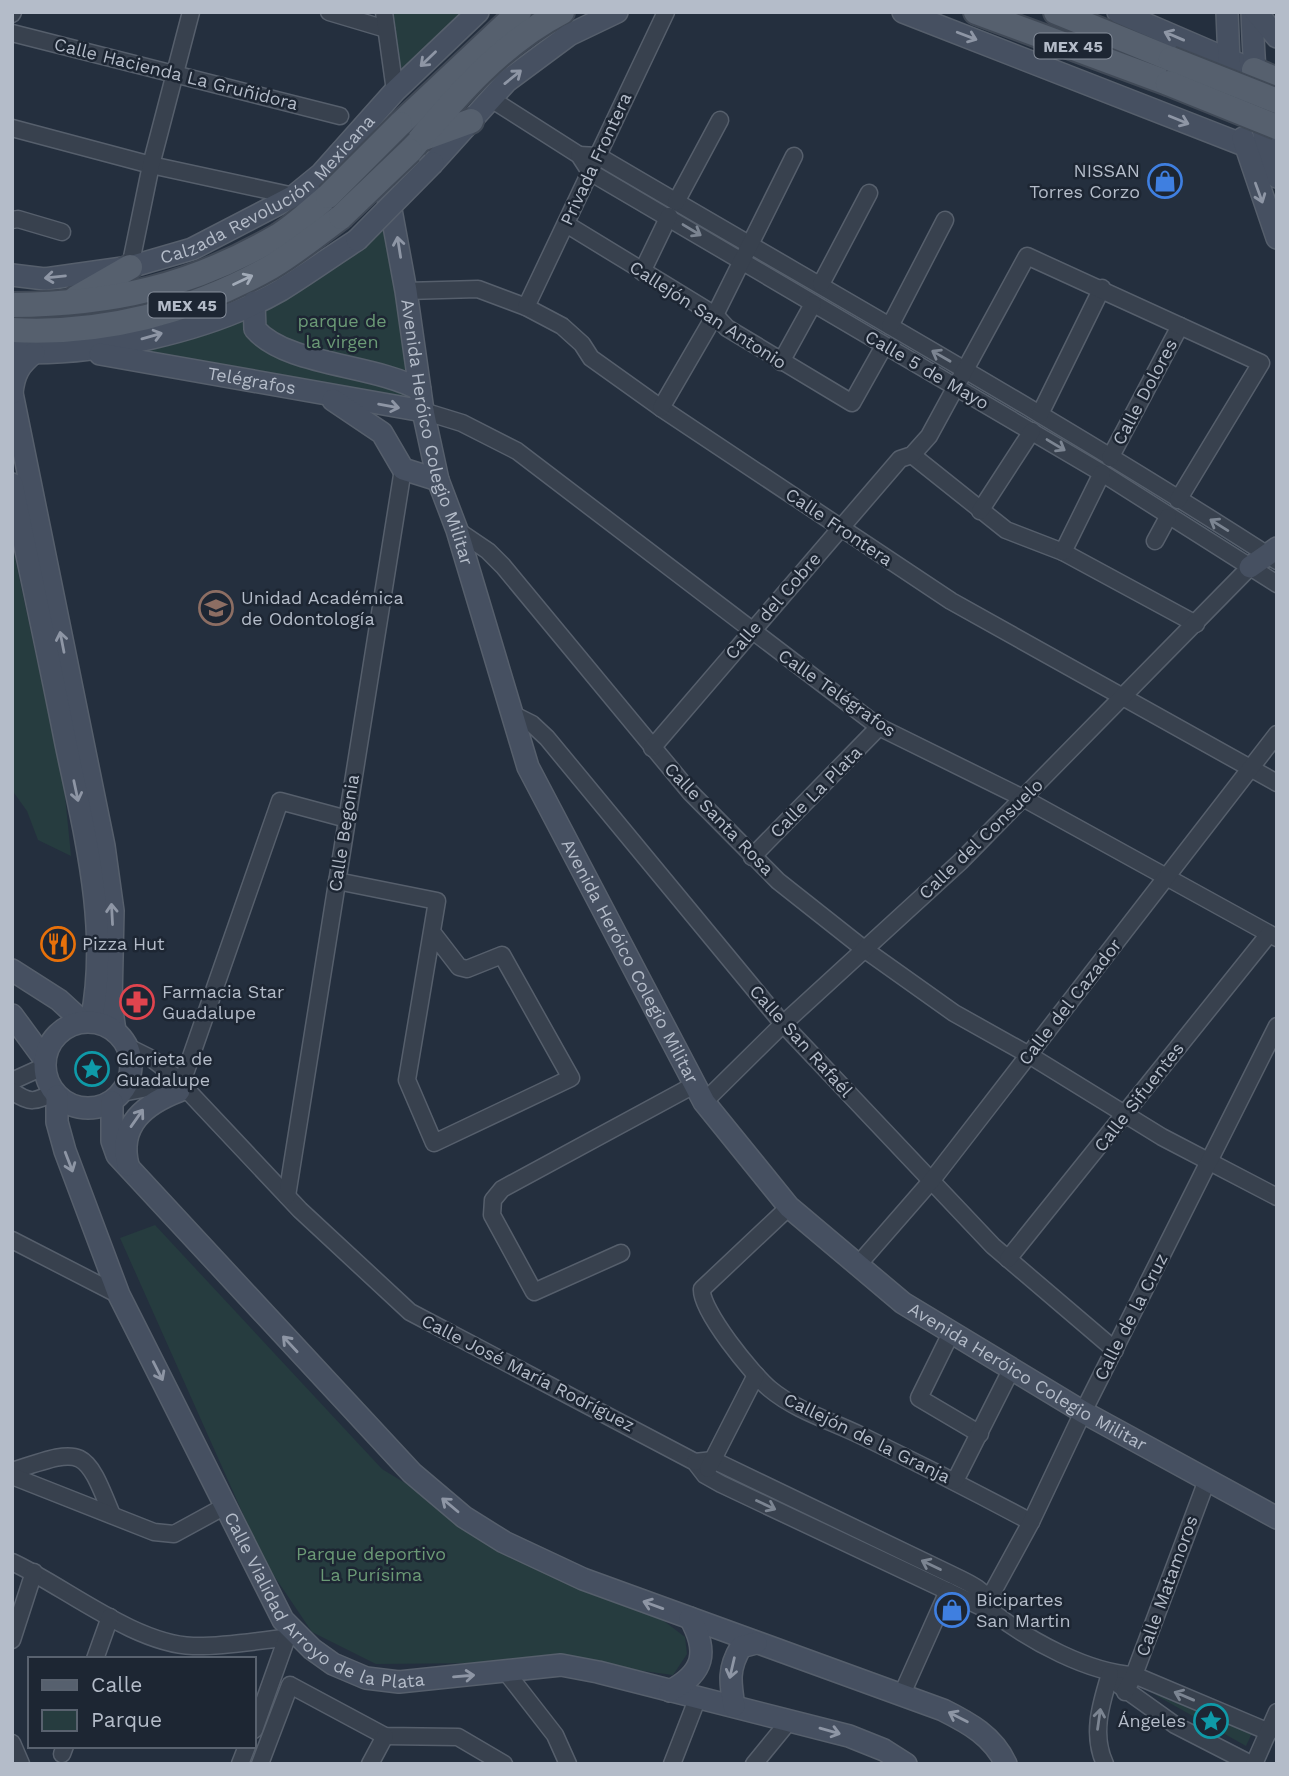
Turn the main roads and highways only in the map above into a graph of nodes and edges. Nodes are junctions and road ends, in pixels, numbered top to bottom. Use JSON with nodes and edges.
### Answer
{"nodes":[{"id":1,"x":478,"y":12,"type":"edge"},
{"id":2,"x":519,"y":12,"type":"edge"},
{"id":3,"x":562,"y":12,"type":"edge"},
{"id":4,"x":617,"y":12,"type":"edge"},
{"id":5,"x":904,"y":12,"type":"edge"},
{"id":6,"x":976,"y":12,"type":"edge"},
{"id":7,"x":1056,"y":12,"type":"edge"},
{"id":8,"x":1118,"y":12,"type":"edge"},
{"id":9,"x":1227,"y":12,"type":"edge"},
{"id":10,"x":1254,"y":12,"type":"edge"},
{"id":11,"x":1277,"y":37,"type":"edge"},
{"id":12,"x":1229,"y":60,"type":"junction"},
{"id":13,"x":1170,"y":71,"type":"junction"},
{"id":14,"x":1265,"y":72,"type":"edge"},
{"id":15,"x":1277,"y":80,"type":"edge"},
{"id":16,"x":1277,"y":101,"type":"edge"},
{"id":17,"x":471,"y":121,"type":"junction"},
{"id":18,"x":1277,"y":127,"type":"edge"},
{"id":19,"x":410,"y":138,"type":"junction"},
{"id":20,"x":1245,"y":146,"type":"junction"},
{"id":21,"x":342,"y":151,"type":"junction"},
{"id":22,"x":1273,"y":156,"type":"edge"},
{"id":23,"x":1277,"y":177,"type":"edge"},
{"id":24,"x":335,"y":207,"type":"junction"},
{"id":25,"x":1277,"y":238,"type":"edge"},
{"id":26,"x":130,"y":267,"type":"junction"},
{"id":27,"x":12,"y":275,"type":"edge"},
{"id":28,"x":254,"y":302,"type":"junction"},
{"id":29,"x":12,"y":305,"type":"edge"},
{"id":30,"x":62,"y":305,"type":"junction"},
{"id":31,"x":12,"y":331,"type":"edge"},
{"id":32,"x":81,"y":351,"type":"junction"},
{"id":33,"x":12,"y":352,"type":"edge"},
{"id":34,"x":34,"y":353,"type":"junction"},
{"id":35,"x":12,"y":393,"type":"edge"},
{"id":36,"x":325,"y":395,"type":"junction"},
{"id":37,"x":421,"y":401,"type":"junction"},
{"id":38,"x":438,"y":480,"type":"junction"},
{"id":39,"x":12,"y":484,"type":"edge"},
{"id":40,"x":1274,"y":555,"type":"edge"},
{"id":41,"x":1250,"y":568,"type":"road end"},
{"id":42,"x":97,"y":969,"type":"junction"},
{"id":43,"x":12,"y":970,"type":"edge"},
{"id":44,"x":58,"y":1000,"type":"junction"},
{"id":45,"x":12,"y":1015,"type":"edge"},
{"id":46,"x":87,"y":1022,"type":"junction"},
{"id":47,"x":121,"y":1039,"type":"junction"},
{"id":48,"x":45,"y":1063,"type":"junction"},
{"id":49,"x":184,"y":1090,"type":"road end"},
{"id":50,"x":56,"y":1094,"type":"junction"},
{"id":51,"x":117,"y":1098,"type":"junction"},
{"id":52,"x":129,"y":1167,"type":"junction"},
{"id":53,"x":1277,"y":1518,"type":"edge"},
{"id":54,"x":690,"y":1618,"type":"junction"},
{"id":55,"x":756,"y":1643,"type":"junction"},
{"id":56,"x":670,"y":1691,"type":"junction"},
{"id":57,"x":734,"y":1706,"type":"junction"},
{"id":58,"x":906,"y":1764,"type":"edge"},
{"id":59,"x":1006,"y":1764,"type":"edge"}],
"edges":[{"from":1,"to":21,"type":"main road","name":"Calzada Revolución Mexicana","one_way":true},
{"from":2,"to":19,"type":"main road","number":"MEX 45"},
{"from":3,"to":19,"type":"main road","number":"MEX 45"},
{"from":17,"to":4,"type":"main road","one_way":true},
{"from":5,"to":20,"type":"main road","one_way":true},
{"from":6,"to":13,"type":"main road","number":"MEX 45"},
{"from":7,"to":13,"type":"main road","number":"MEX 45"},
{"from":12,"to":8,"type":"main road","one_way":true},
{"from":9,"to":12,"type":"main road"},
{"from":10,"to":11,"type":"main road"},
{"from":10,"to":14,"type":"main road"},
{"from":12,"to":14,"type":"main road"},
{"from":12,"to":20,"type":"main road"},
{"from":13,"to":16,"type":"main road","number":"MEX 45","bridge":true},
{"from":13,"to":18,"type":"main road","number":"MEX 45","bridge":true},
{"from":14,"to":15,"type":"main road"},
{"from":14,"to":22,"type":"main road"},
{"from":17,"to":19,"type":"main road"},
{"from":17,"to":28,"type":"main road","bridge":true},
{"from":19,"to":24,"type":"main road","number":"MEX 45","bridge":true},
{"from":20,"to":22,"type":"main road"},
{"from":20,"to":25,"type":"main road","one_way":true},
{"from":21,"to":26,"type":"main road","name":"Calzada Revolución Mexicana"},
{"from":37,"to":21,"type":"main road","name":"Avenida Heróico Colegio Militar","one_way":true},
{"from":22,"to":23,"type":"main road"},
{"from":24,"to":30,"type":"main road","number":"MEX 45"},
{"from":31,"to":24,"type":"main road","number":"MEX 45","one_way":true},
{"from":26,"to":27,"type":"main road","name":"Calzada Revolución Mexicana","one_way":true},
{"from":26,"to":30,"type":"main road"},
{"from":32,"to":28,"type":"main road","one_way":true},
{"from":28,"to":37,"type":"main road"},
{"from":29,"to":30,"type":"main road","number":"MEX 45"},
{"from":32,"to":34,"type":"main road"},
{"from":32,"to":36,"type":"main road","name":"Telégrafos"},
{"from":33,"to":34,"type":"main road"},
{"from":34,"to":35,"type":"main road"},
{"from":47,"to":35,"type":"main road","one_way":true},
{"from":36,"to":37,"type":"main road","name":"Telégrafos","one_way":true},
{"from":36,"to":38,"type":"main road"},
{"from":37,"to":38,"type":"main road","name":"Avenida Heróico Colegio Militar"},
{"from":38,"to":53,"type":"main road","name":"Avenida Heróico Colegio Militar"},
{"from":39,"to":42,"type":"main road","one_way":true},
{"from":40,"to":41,"type":"main road"},
{"from":42,"to":44,"type":"main road"},
{"from":42,"to":46,"type":"main road"},
{"from":43,"to":44,"type":"main road"},
{"from":44,"to":46,"type":"main road"},
{"from":45,"to":48,"type":"main road"},
{"from":46,"to":47,"type":"main road"},
{"from":46,"to":48,"type":"main road"},
{"from":47,"to":51,"type":"main road"},
{"from":48,"to":50,"type":"main road"},
{"from":52,"to":49,"type":"main road","one_way":true},
{"from":50,"to":51,"type":"main road"},
{"from":50,"to":56,"type":"main road","name":"Calle Vialidad Arroyo de la Plata","one_way":true},
{"from":51,"to":52,"type":"main road"},
{"from":54,"to":52,"type":"main road","one_way":true},
{"from":54,"to":55,"type":"main road"},
{"from":54,"to":56,"type":"main road"},
{"from":55,"to":57,"type":"main road","one_way":true},
{"from":59,"to":55,"type":"main road","one_way":true},
{"from":56,"to":57,"type":"main road","name":"Calle Vialidad Arroyo de la Plata"},
{"from":57,"to":58,"type":"main road","name":"Calle Vialidad Arroyo de la Plata","one_way":true}]}
